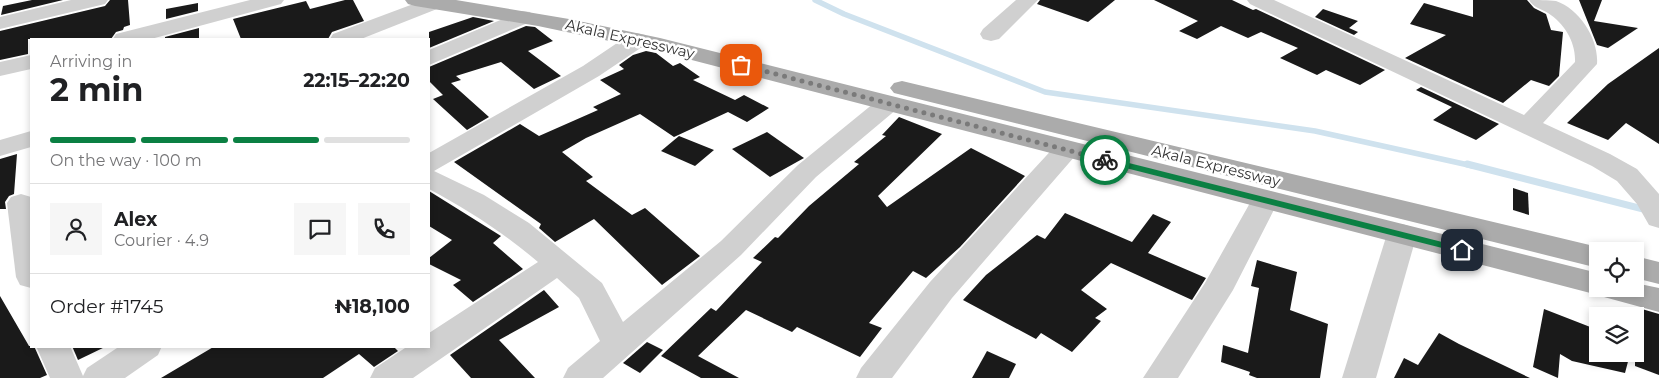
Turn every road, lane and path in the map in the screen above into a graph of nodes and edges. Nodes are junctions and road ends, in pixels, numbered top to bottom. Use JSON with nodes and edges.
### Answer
{"nodes":[{"id":1,"x":98,"y":0,"type":"edge"},
{"id":2,"x":274,"y":0,"type":"edge"},
{"id":3,"x":1028,"y":0,"type":"edge"},
{"id":4,"x":1257,"y":0,"type":"edge"},
{"id":5,"x":1539,"y":0,"type":"edge"},
{"id":6,"x":425,"y":1,"type":"edge"},
{"id":7,"x":1290,"y":6,"type":"edge"},
{"id":8,"x":517,"y":8,"type":"edge"},
{"id":9,"x":0,"y":23,"type":"edge"},
{"id":10,"x":991,"y":34,"type":"dead end"},
{"id":11,"x":154,"y":35,"type":"edge"},
{"id":12,"x":132,"y":38,"type":"edge"},
{"id":13,"x":343,"y":38,"type":"edge"},
{"id":14,"x":637,"y":40,"type":"junction"},
{"id":15,"x":430,"y":57,"type":"edge"},
{"id":16,"x":30,"y":62,"type":"edge"},
{"id":17,"x":0,"y":69,"type":"edge"},
{"id":18,"x":888,"y":104,"type":"junction"},
{"id":19,"x":1528,"y":125,"type":"junction"},
{"id":20,"x":30,"y":139,"type":"edge"},
{"id":21,"x":0,"y":148,"type":"edge"},
{"id":22,"x":1066,"y":150,"type":"junction"},
{"id":23,"x":430,"y":163,"type":"edge"},
{"id":24,"x":430,"y":179,"type":"edge"},
{"id":25,"x":1265,"y":200,"type":"junction"},
{"id":26,"x":21,"y":203,"type":"dead end"},
{"id":27,"x":1320,"y":203,"type":"junction"},
{"id":28,"x":1655,"y":212,"type":"edge"},
{"id":29,"x":1402,"y":234,"type":"junction"},
{"id":30,"x":1589,"y":256,"type":"edge"},
{"id":31,"x":558,"y":263,"type":"junction"},
{"id":32,"x":30,"y":270,"type":"edge"},
{"id":33,"x":1644,"y":270,"type":"edge"},
{"id":34,"x":1659,"y":273,"type":"edge"},
{"id":35,"x":1589,"y":282,"type":"edge"},
{"id":36,"x":1644,"y":296,"type":"edge"},
{"id":37,"x":1659,"y":300,"type":"edge"},
{"id":38,"x":618,"y":344,"type":"junction"},
{"id":39,"x":54,"y":348,"type":"edge"},
{"id":40,"x":143,"y":348,"type":"edge"},
{"id":41,"x":67,"y":378,"type":"edge"},
{"id":42,"x":99,"y":378,"type":"edge"},
{"id":43,"x":386,"y":378,"type":"edge"},
{"id":44,"x":580,"y":378,"type":"edge"},
{"id":45,"x":873,"y":378,"type":"edge"},
{"id":46,"x":1160,"y":378,"type":"edge"},
{"id":47,"x":1359,"y":378,"type":"edge"}],
"edges":[{"from":1,"to":9,"type":"street"},
{"from":2,"to":11,"type":"street"},
{"from":3,"to":10,"type":"street"},
{"from":4,"to":7,"type":"street"},
{"from":5,"to":19,"type":"street"},
{"from":6,"to":8,"type":"main road","name":"Akala Expressway"},
{"from":6,"to":13,"type":"street"},
{"from":7,"to":19,"type":"street"},
{"from":8,"to":14,"type":"main road","name":"Akala Expressway"},
{"from":8,"to":15,"type":"street"},
{"from":8,"to":27,"type":"main road","name":"Akala Expressway"},
{"from":11,"to":12,"type":"street"},
{"from":14,"to":18,"type":"main road","name":"Akala Expressway"},
{"from":14,"to":23,"type":"street"},
{"from":16,"to":17,"type":"street"},
{"from":18,"to":22,"type":"main road","name":"Akala Expressway"},
{"from":18,"to":38,"type":"street"},
{"from":19,"to":28,"type":"street"},
{"from":20,"to":21,"type":"street"},
{"from":22,"to":25,"type":"main road","name":"Akala Expressway"},
{"from":22,"to":45,"type":"street"},
{"from":24,"to":31,"type":"street"},
{"from":25,"to":27,"type":"main road","name":"Akala Expressway"},
{"from":25,"to":46,"type":"street"},
{"from":26,"to":32,"type":"street"},
{"from":27,"to":29,"type":"main road","name":"Akala Expressway"},
{"from":27,"to":30,"type":"main road","name":"Akala Expressway"},
{"from":29,"to":35,"type":"main road","name":"Akala Expressway"},
{"from":29,"to":47,"type":"street"},
{"from":31,"to":38,"type":"street"},
{"from":31,"to":43,"type":"street"},
{"from":33,"to":34,"type":"main road"},
{"from":36,"to":37,"type":"main road"},
{"from":38,"to":44,"type":"street"},
{"from":39,"to":41,"type":"street"},
{"from":40,"to":42,"type":"street"}]}
